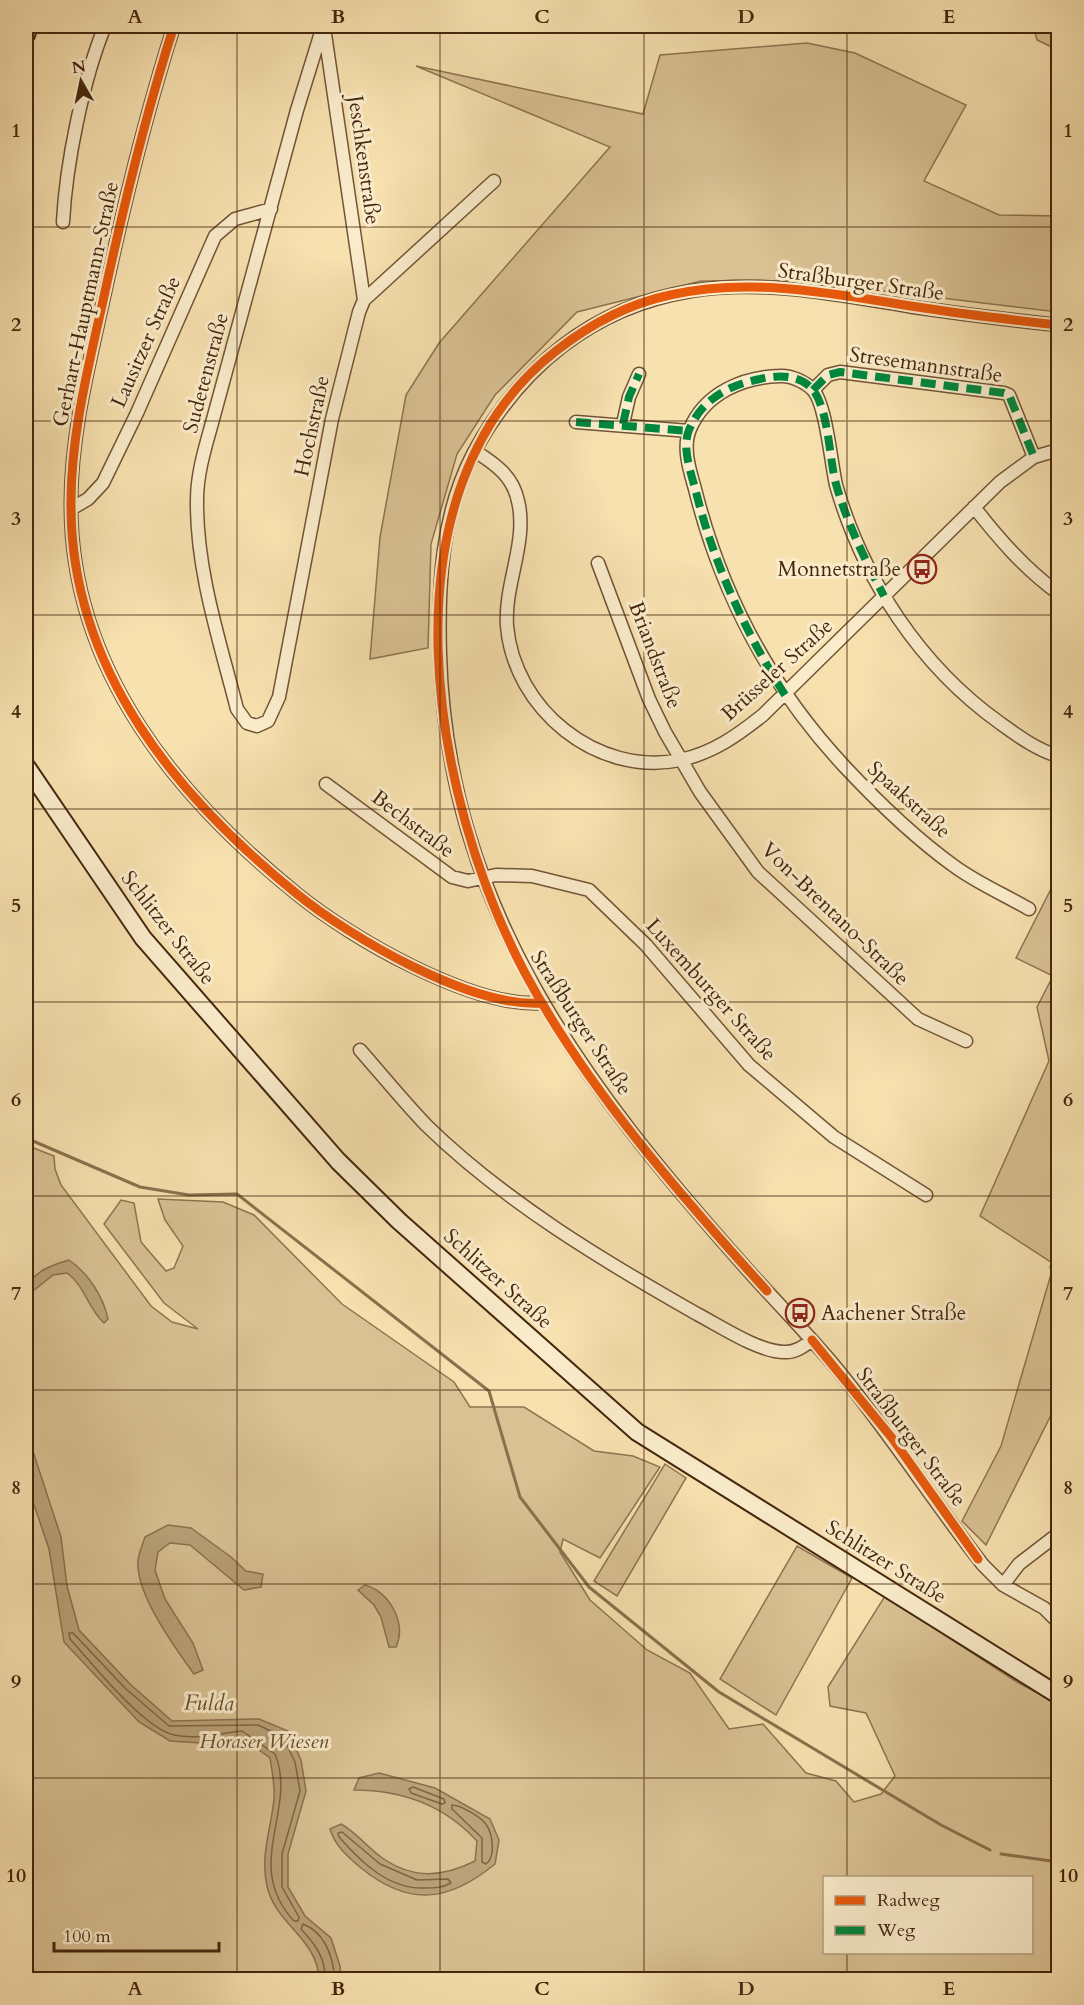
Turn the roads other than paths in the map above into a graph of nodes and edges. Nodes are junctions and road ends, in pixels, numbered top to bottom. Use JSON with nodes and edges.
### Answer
{"nodes":[{"id":1,"x":29,"y":26,"type":"edge"},
{"id":2,"x":105,"y":26,"type":"edge"},
{"id":3,"x":174,"y":26,"type":"edge"},
{"id":4,"x":324,"y":26,"type":"edge"},
{"id":5,"x":26,"y":35,"type":"edge"},
{"id":6,"x":494,"y":181,"type":"dead end"},
{"id":7,"x":271,"y":209,"type":"junction"},
{"id":8,"x":63,"y":222,"type":"dead end"},
{"id":9,"x":364,"y":300,"type":"junction"},
{"id":10,"x":1059,"y":325,"type":"edge"},
{"id":11,"x":639,"y":374,"type":"dead end"},
{"id":12,"x":813,"y":390,"type":"junction"},
{"id":13,"x":576,"y":422,"type":"dead end"},
{"id":14,"x":624,"y":424,"type":"junction"},
{"id":15,"x":689,"y":431,"type":"junction"},
{"id":16,"x":1059,"y":450,"type":"edge"},
{"id":17,"x":475,"y":451,"type":"junction"},
{"id":18,"x":1034,"y":457,"type":"junction"},
{"id":19,"x":974,"y":507,"type":"junction"},
{"id":20,"x":71,"y":509,"type":"junction"},
{"id":21,"x":598,"y":563,"type":"dead end"},
{"id":22,"x":1059,"y":593,"type":"edge"},
{"id":23,"x":884,"y":596,"type":"junction"},
{"id":24,"x":785,"y":695,"type":"junction"},
{"id":25,"x":257,"y":726,"type":"joint"},
{"id":26,"x":1059,"y":756,"type":"edge"},
{"id":27,"x":680,"y":760,"type":"junction"},
{"id":28,"x":26,"y":766,"type":"edge"},
{"id":29,"x":326,"y":784,"type":"dead end"},
{"id":30,"x":482,"y":879,"type":"junction"},
{"id":31,"x":1029,"y":909,"type":"dead end"},
{"id":32,"x":542,"y":1003,"type":"junction"},
{"id":33,"x":966,"y":1041,"type":"dead end"},
{"id":34,"x":360,"y":1050,"type":"dead end"},
{"id":35,"x":926,"y":1195,"type":"dead end"},
{"id":36,"x":812,"y":1340,"type":"junction"},
{"id":37,"x":1059,"y":1534,"type":"edge"},
{"id":38,"x":1003,"y":1585,"type":"junction"},
{"id":39,"x":1059,"y":1622,"type":"edge"},
{"id":40,"x":1059,"y":1695,"type":"edge"}],
"edges":[{"from":1,"to":5,"type":"main road"},
{"from":2,"to":8,"type":"street"},
{"from":3,"to":20,"type":"street","name":"Gerhart-Hauptmann-Straße"},
{"from":4,"to":7,"type":"street","name":"Sudetenstraße"},
{"from":4,"to":9,"type":"street","name":"Jeschkenstraße"},
{"from":6,"to":9,"type":"street"},
{"from":7,"to":20,"type":"street","name":"Lausitzer Straße"},
{"from":7,"to":25,"type":"street","name":"Sudetenstraße"},
{"from":9,"to":25,"type":"street","name":"Hochstraße"},
{"from":10,"to":17,"type":"street","name":"Straßburger Straße"},
{"from":11,"to":14,"type":"street"},
{"from":12,"to":15,"type":"street"},
{"from":12,"to":18,"type":"street","name":"Stresemannstraße"},
{"from":12,"to":23,"type":"street"},
{"from":13,"to":14,"type":"street"},
{"from":14,"to":15,"type":"street"},
{"from":15,"to":24,"type":"street"},
{"from":16,"to":18,"type":"street","name":"Brüsseler Straße"},
{"from":17,"to":27,"type":"street","name":"Brüsseler Straße"},
{"from":17,"to":30,"type":"street","name":"Straßburger Straße"},
{"from":18,"to":19,"type":"street","name":"Brüsseler Straße"},
{"from":19,"to":22,"type":"street"},
{"from":19,"to":23,"type":"street","name":"Brüsseler Straße"},
{"from":20,"to":32,"type":"street","name":"Gerhart-Hauptmann-Straße"},
{"from":21,"to":27,"type":"street","name":"Briandstraße"},
{"from":23,"to":24,"type":"street","name":"Brüsseler Straße"},
{"from":23,"to":26,"type":"street"},
{"from":24,"to":27,"type":"street","name":"Brüsseler Straße"},
{"from":24,"to":31,"type":"street","name":"Spaakstraße"},
{"from":27,"to":33,"type":"street","name":"Von-Brentano-Straße"},
{"from":28,"to":40,"type":"main road","name":"Schlitzer Straße"},
{"from":29,"to":30,"type":"street","name":"Bechstraße"},
{"from":30,"to":32,"type":"street","name":"Straßburger Straße"},
{"from":30,"to":35,"type":"street","name":"Luxemburger Straße"},
{"from":32,"to":36,"type":"street","name":"Straßburger Straße"},
{"from":34,"to":36,"type":"street"},
{"from":36,"to":38,"type":"street","name":"Straßburger Straße"},
{"from":37,"to":38,"type":"street"},
{"from":38,"to":39,"type":"street","name":"Straßburger Straße"}]}
